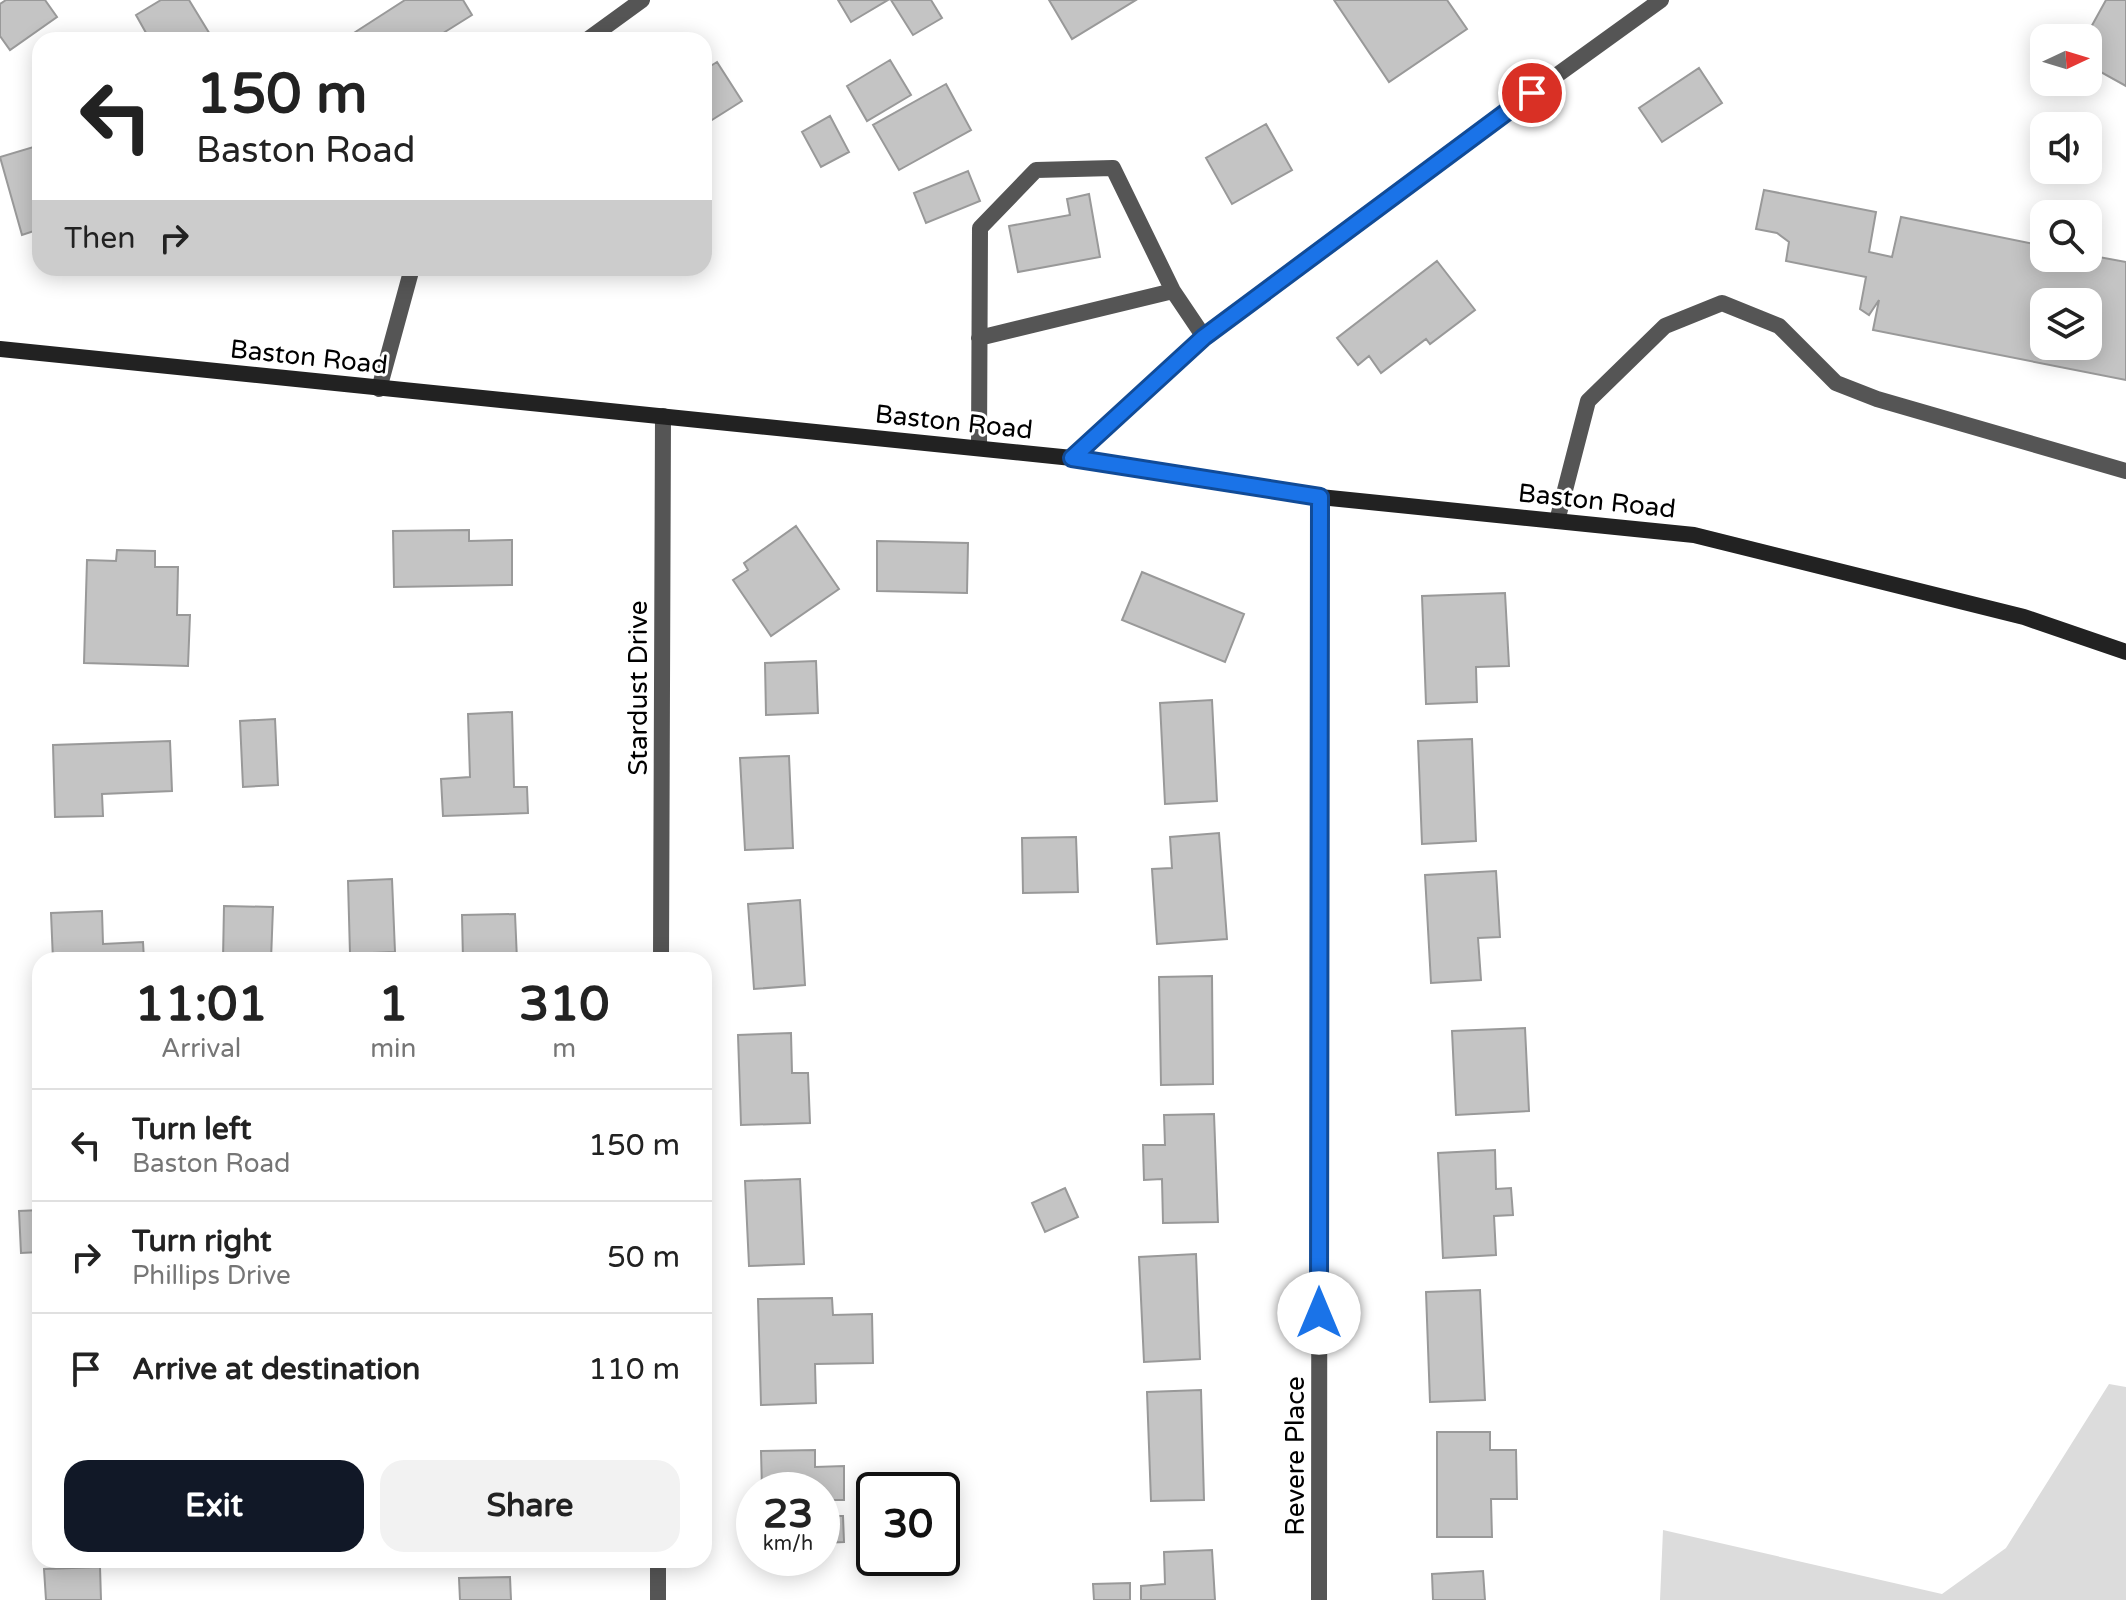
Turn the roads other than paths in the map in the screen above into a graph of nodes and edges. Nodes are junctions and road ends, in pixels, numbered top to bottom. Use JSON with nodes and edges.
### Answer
{"nodes":[{"id":1,"x":642,"y":0,"type":"edge"},
{"id":2,"x":1661,"y":0,"type":"edge"},
{"id":3,"x":598,"y":32,"type":"edge"},
{"id":4,"x":410,"y":276,"type":"edge"},
{"id":5,"x":1173,"y":291,"type":"junction"},
{"id":6,"x":1204,"y":337,"type":"junction"},
{"id":7,"x":979,"y":338,"type":"junction"},
{"id":8,"x":0,"y":349,"type":"edge"},
{"id":9,"x":379,"y":389,"type":"junction"},
{"id":10,"x":663,"y":416,"type":"junction"},
{"id":11,"x":979,"y":448,"type":"junction"},
{"id":12,"x":1072,"y":458,"type":"junction"},
{"id":13,"x":2126,"y":471,"type":"edge"},
{"id":14,"x":1320,"y":497,"type":"junction"},
{"id":15,"x":1557,"y":521,"type":"junction"},
{"id":16,"x":2126,"y":652,"type":"edge"},
{"id":17,"x":661,"y":952,"type":"edge"},
{"id":18,"x":658,"y":1568,"type":"edge"},
{"id":19,"x":658,"y":1600,"type":"edge"},
{"id":20,"x":1319,"y":1600,"type":"edge"}],
"edges":[{"from":1,"to":3,"type":"street"},
{"from":2,"to":6,"type":"street"},
{"from":4,"to":9,"type":"street"},
{"from":5,"to":6,"type":"street"},
{"from":5,"to":7,"type":"street"},
{"from":5,"to":7,"type":"street"},
{"from":6,"to":12,"type":"street"},
{"from":7,"to":11,"type":"street"},
{"from":8,"to":9,"type":"main road","name":"Baston Road"},
{"from":9,"to":10,"type":"main road","name":"Baston Road"},
{"from":10,"to":11,"type":"main road","name":"Baston Road"},
{"from":10,"to":17,"type":"street","name":"Stardust Drive"},
{"from":11,"to":12,"type":"main road","name":"Baston Road"},
{"from":12,"to":14,"type":"main road","name":"Baston Road"},
{"from":13,"to":15,"type":"street"},
{"from":14,"to":15,"type":"main road","name":"Baston Road"},
{"from":14,"to":20,"type":"street","name":"Revere Place"},
{"from":15,"to":16,"type":"main road","name":"Baston Road"},
{"from":18,"to":19,"type":"street"}]}
